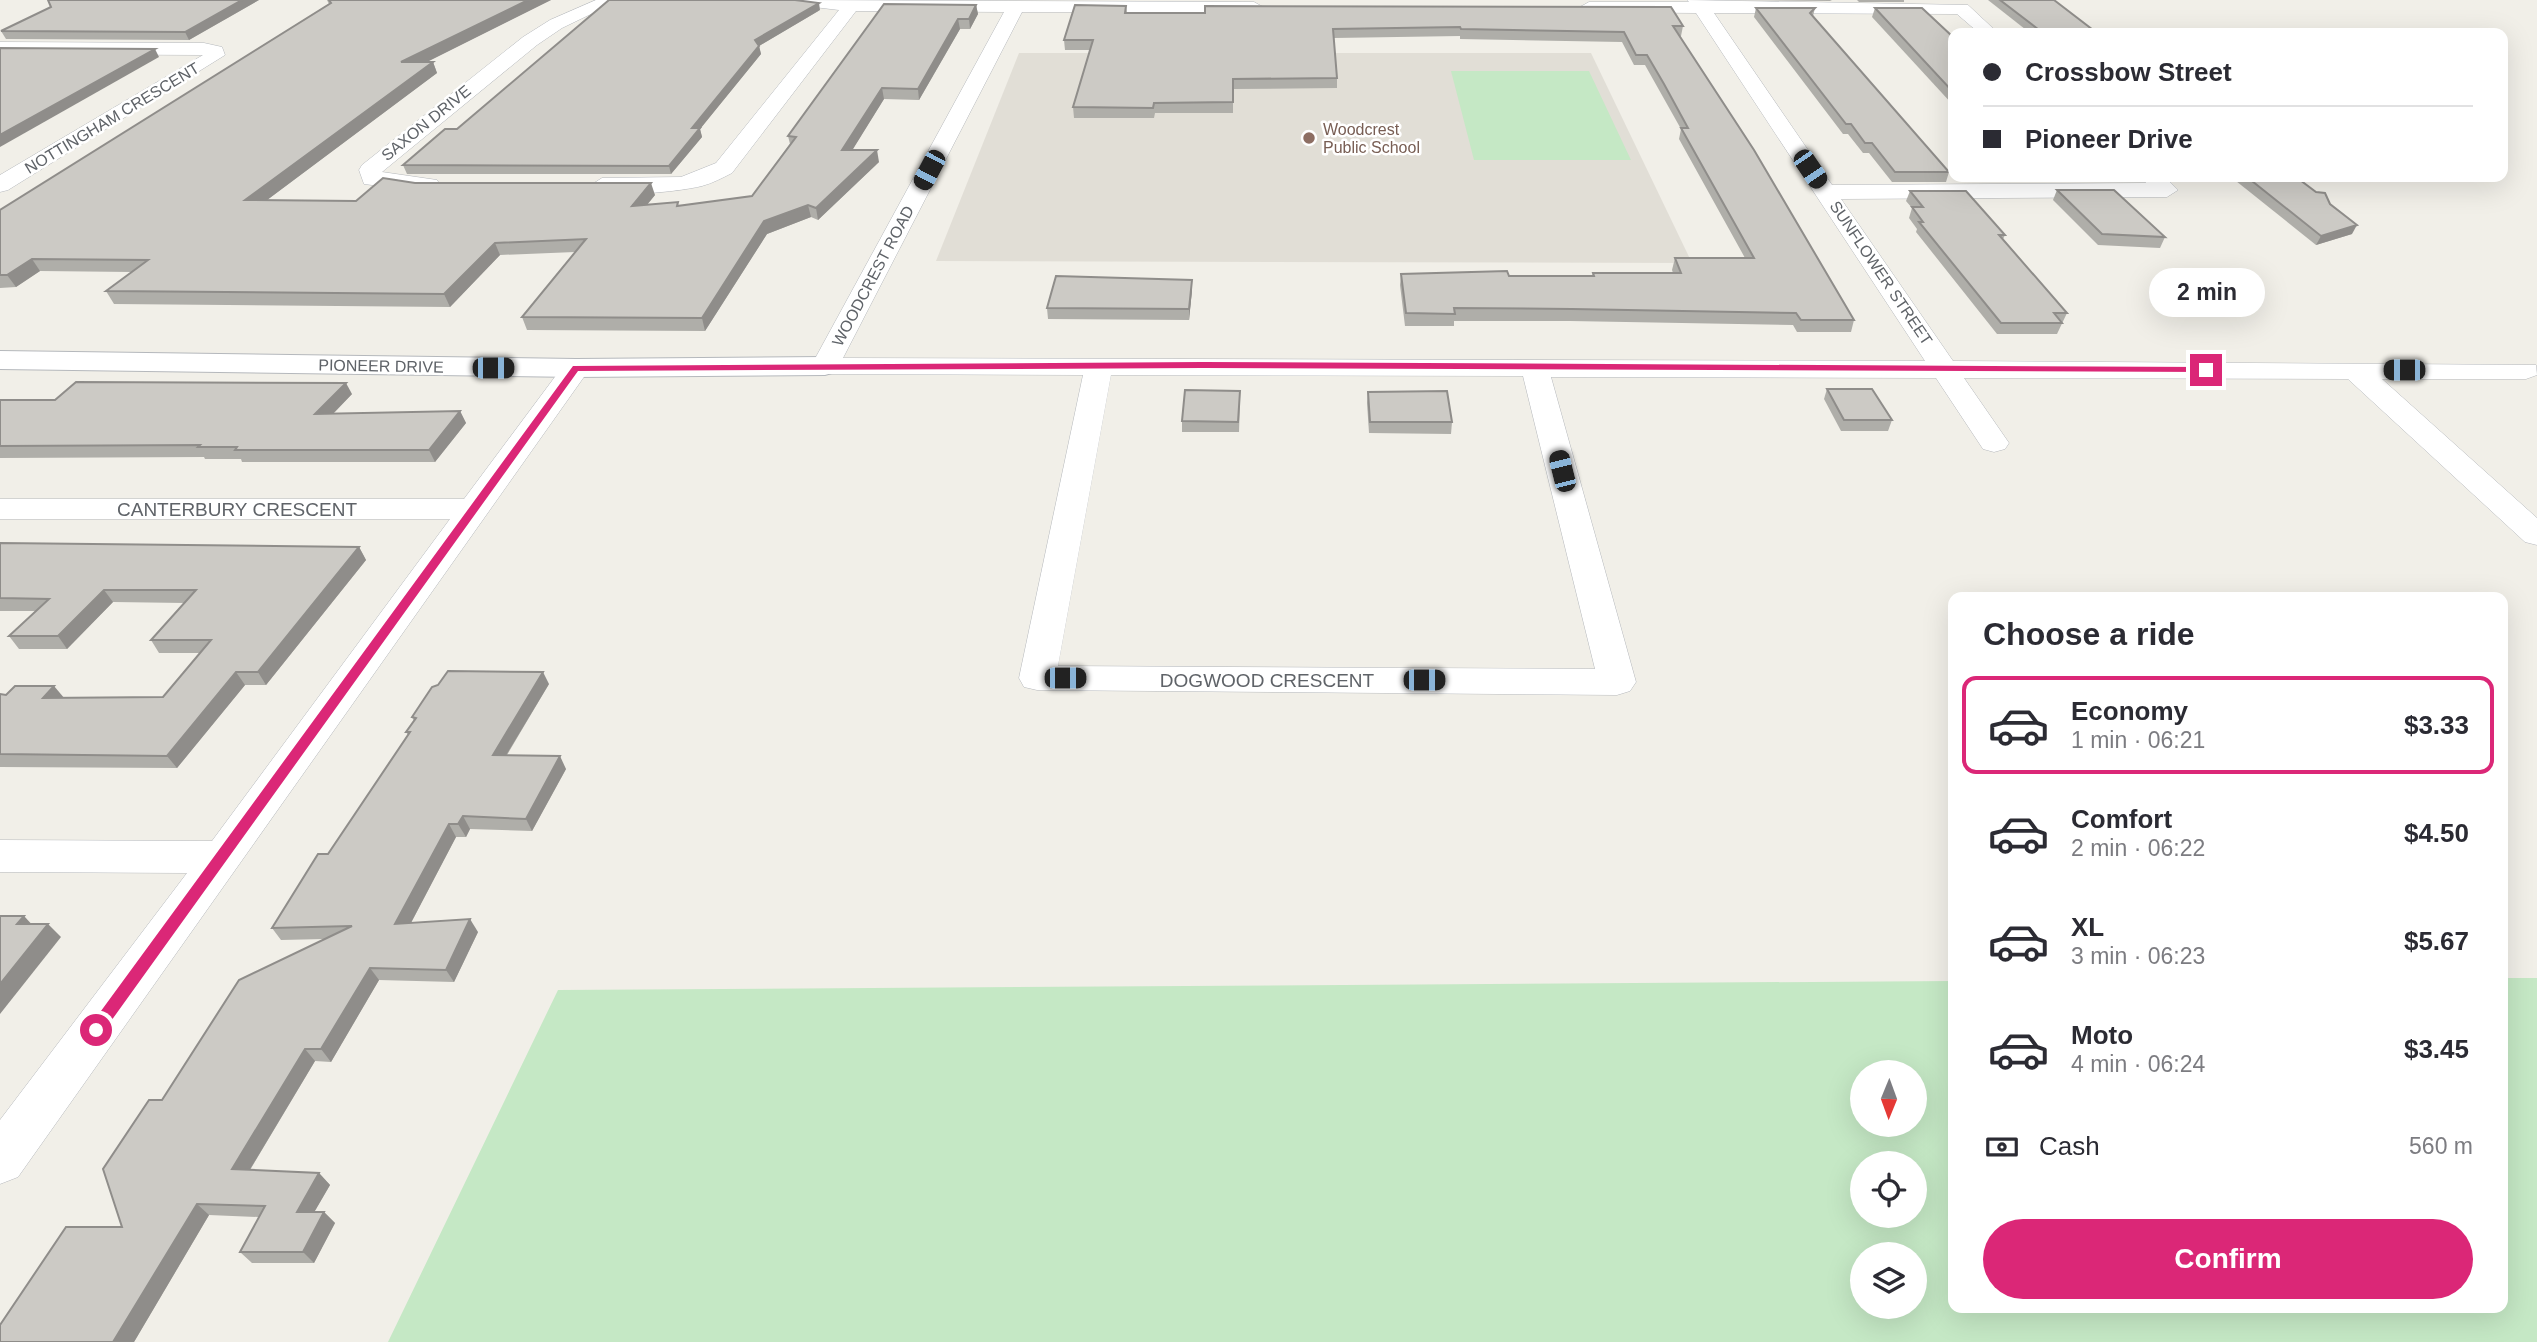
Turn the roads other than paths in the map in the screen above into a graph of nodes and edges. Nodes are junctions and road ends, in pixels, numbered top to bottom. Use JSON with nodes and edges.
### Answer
{"nodes":[{"id":1,"x":611,"y":0,"type":"edge"},
{"id":2,"x":797,"y":0,"type":"edge"},
{"id":3,"x":1018,"y":3,"type":"edge"},
{"id":4,"x":1698,"y":3,"type":"edge"},
{"id":5,"x":1178,"y":4,"type":"edge"},
{"id":6,"x":851,"y":6,"type":"junction"},
{"id":7,"x":1275,"y":7,"type":"edge"},
{"id":8,"x":1566,"y":7,"type":"edge"},
{"id":9,"x":1983,"y":28,"type":"edge"},
{"id":10,"x":0,"y":48,"type":"edge"},
{"id":11,"x":2158,"y":182,"type":"edge"},
{"id":12,"x":0,"y":185,"type":"edge"},
{"id":13,"x":447,"y":185,"type":"edge"},
{"id":14,"x":582,"y":185,"type":"edge"},
{"id":15,"x":1825,"y":192,"type":"junction"},
{"id":16,"x":0,"y":360,"type":"edge"},
{"id":17,"x":1098,"y":365,"type":"junction"},
{"id":18,"x":825,"y":366,"type":"junction"},
{"id":19,"x":1534,"y":366,"type":"junction"},
{"id":20,"x":576,"y":368,"type":"junction"},
{"id":21,"x":1945,"y":369,"type":"junction"},
{"id":22,"x":2355,"y":370,"type":"junction"},
{"id":23,"x":2526,"y":371,"type":"dead end"},
{"id":24,"x":1994,"y":443,"type":"dead end"},
{"id":25,"x":0,"y":509,"type":"edge"},
{"id":26,"x":474,"y":509,"type":"junction"},
{"id":27,"x":2537,"y":535,"type":"edge"},
{"id":28,"x":0,"y":856,"type":"edge"},
{"id":29,"x":223,"y":858,"type":"junction"},
{"id":30,"x":0,"y":1160,"type":"edge"}],
"edges":[{"from":1,"to":13,"type":"street","name":"SAXON DRIVE"},
{"from":2,"to":6,"type":"street"},
{"from":3,"to":5,"type":"street"},
{"from":3,"to":6,"type":"street"},
{"from":3,"to":18,"type":"street","name":"WOODCREST ROAD"},
{"from":4,"to":8,"type":"street"},
{"from":4,"to":9,"type":"street"},
{"from":4,"to":15,"type":"street","name":"SUNFLOWER STREET"},
{"from":5,"to":7,"type":"street"},
{"from":6,"to":14,"type":"street"},
{"from":10,"to":12,"type":"street","name":"NOTTINGHAM CRESCENT"},
{"from":11,"to":15,"type":"street"},
{"from":15,"to":21,"type":"street","name":"SUNFLOWER STREET"},
{"from":16,"to":20,"type":"street","name":"PIONEER DRIVE"},
{"from":17,"to":18,"type":"street","name":"PIONEER DRIVE"},
{"from":17,"to":19,"type":"street","name":"PIONEER DRIVE"},
{"from":17,"to":19,"type":"street","name":"DOGWOOD CRESCENT"},
{"from":18,"to":20,"type":"street","name":"PIONEER DRIVE"},
{"from":19,"to":21,"type":"street","name":"PIONEER DRIVE"},
{"from":20,"to":26,"type":"street"},
{"from":21,"to":22,"type":"street","name":"PIONEER DRIVE"},
{"from":21,"to":24,"type":"street","name":"SUNFLOWER STREET"},
{"from":22,"to":23,"type":"street","name":"PIONEER DRIVE"},
{"from":22,"to":27,"type":"street"},
{"from":25,"to":26,"type":"street","name":"CANTERBURY CRESCENT"},
{"from":26,"to":29,"type":"street"},
{"from":28,"to":29,"type":"street"},
{"from":29,"to":30,"type":"street"}]}
